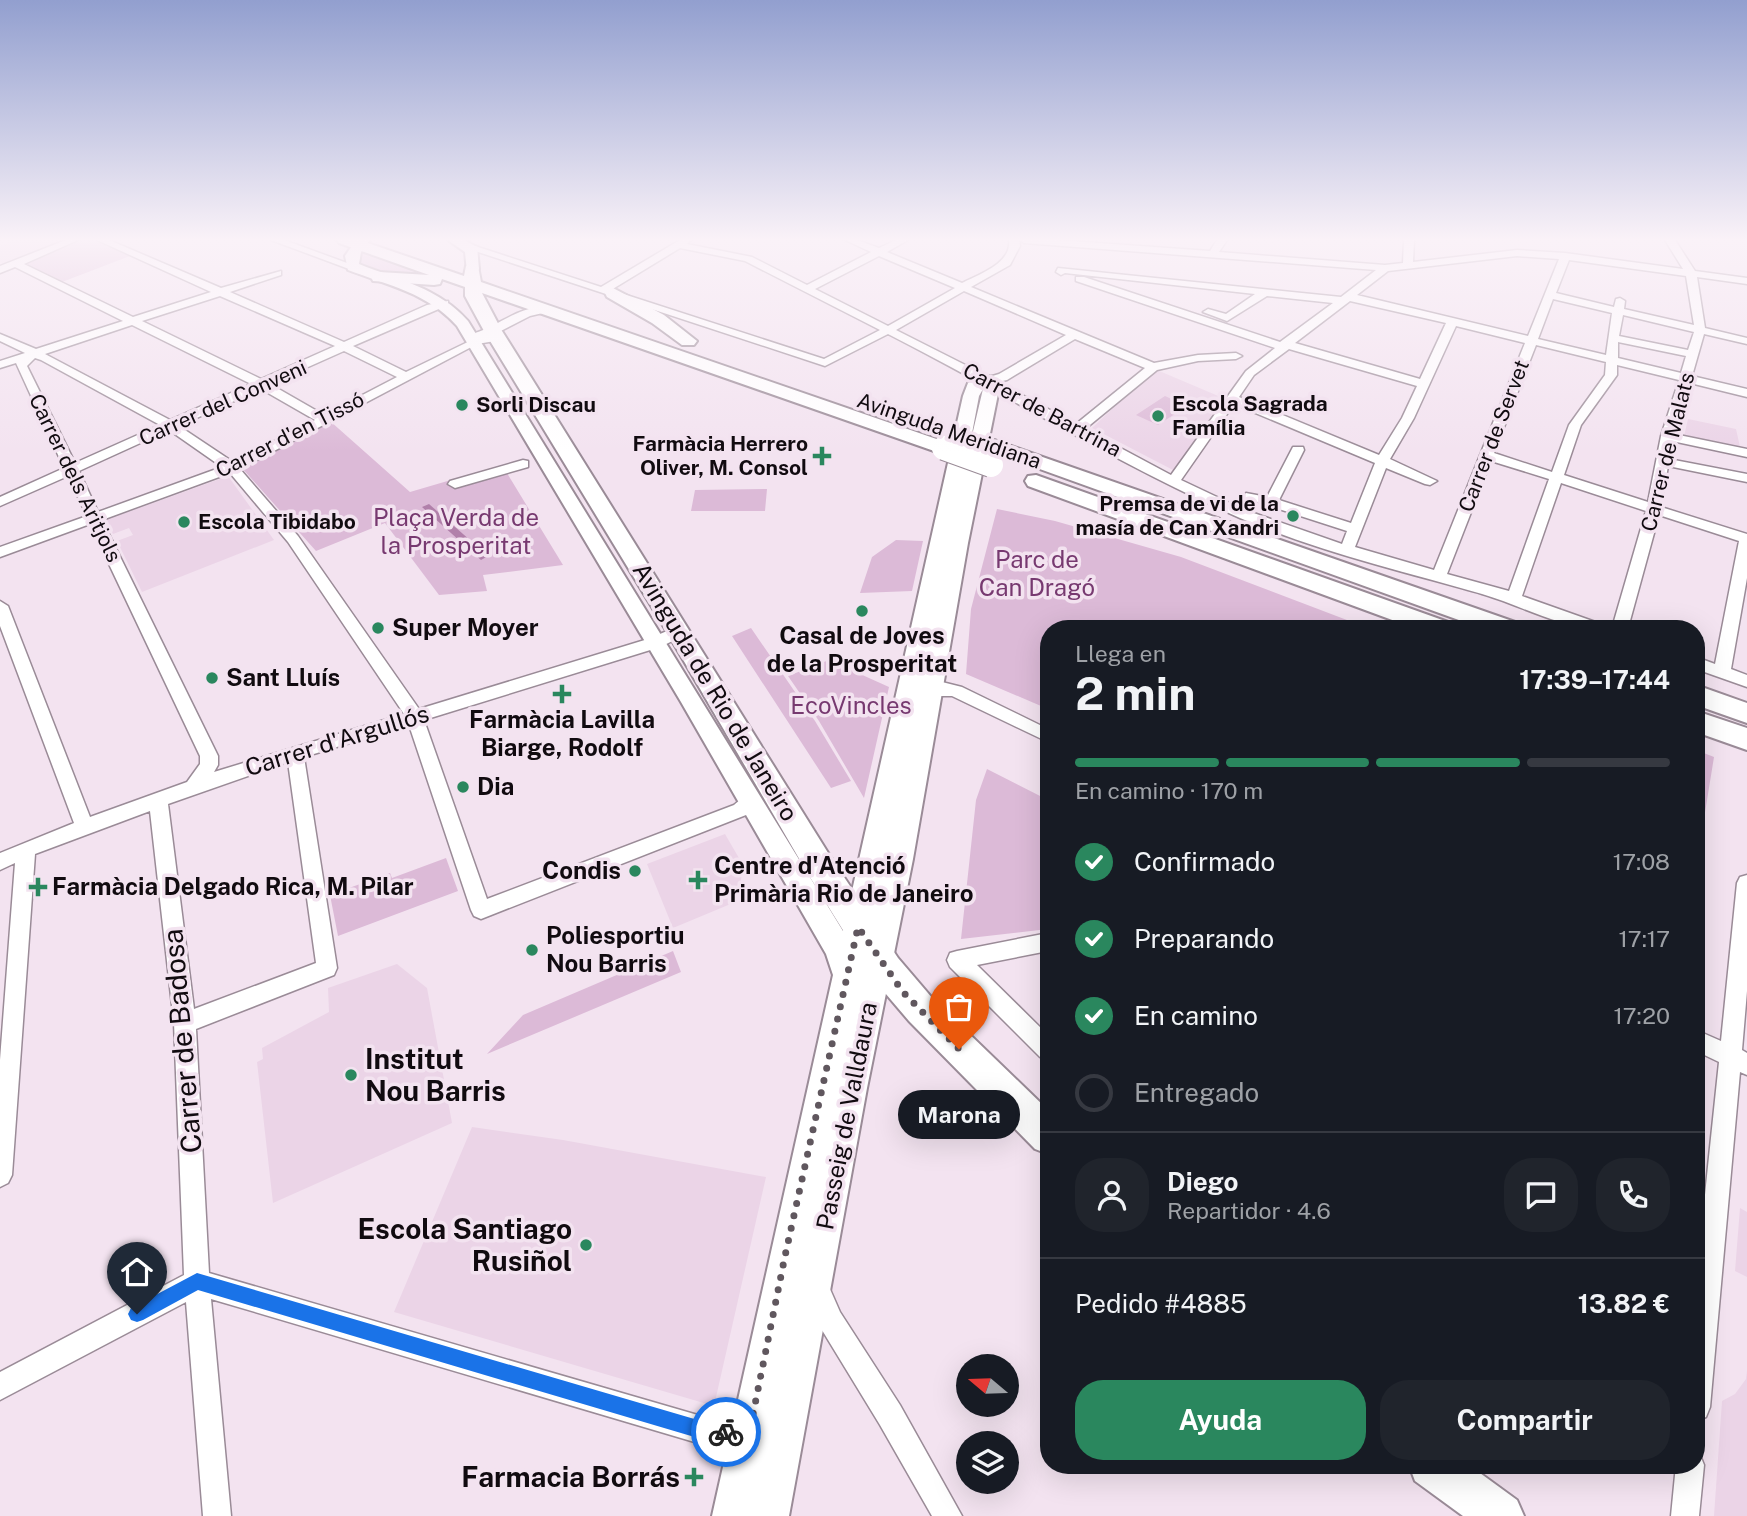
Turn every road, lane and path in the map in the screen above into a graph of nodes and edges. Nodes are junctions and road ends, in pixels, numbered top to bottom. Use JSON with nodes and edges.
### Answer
{"nodes":[{"id":1,"x":113,"y":311,"type":"edge"},
{"id":2,"x":165,"y":311,"type":"edge"},
{"id":3,"x":264,"y":311,"type":"edge"},
{"id":4,"x":423,"y":311,"type":"edge"},
{"id":5,"x":453,"y":311,"type":"edge"},
{"id":6,"x":478,"y":311,"type":"edge"},
{"id":7,"x":539,"y":311,"type":"edge"},
{"id":8,"x":545,"y":311,"type":"edge"},
{"id":9,"x":586,"y":311,"type":"edge"},
{"id":10,"x":645,"y":311,"type":"edge"},
{"id":11,"x":667,"y":311,"type":"edge"},
{"id":12,"x":850,"y":311,"type":"edge"},
{"id":13,"x":923,"y":311,"type":"edge"},
{"id":14,"x":1021,"y":311,"type":"edge"},
{"id":15,"x":1179,"y":311,"type":"edge"},
{"id":16,"x":1203,"y":311,"type":"edge"},
{"id":17,"x":1238,"y":311,"type":"edge"},
{"id":18,"x":1332,"y":311,"type":"edge"},
{"id":19,"x":1401,"y":311,"type":"edge"},
{"id":20,"x":1543,"y":311,"type":"edge"},
{"id":21,"x":1618,"y":311,"type":"edge"},
{"id":22,"x":1632,"y":311,"type":"edge"},
{"id":23,"x":1697,"y":311,"type":"edge"},
{"id":24,"x":134,"y":321,"type":"junction"},
{"id":25,"x":1452,"y":322,"type":"junction"},
{"id":26,"x":888,"y":330,"type":"junction"},
{"id":27,"x":1700,"y":330,"type":"junction"},
{"id":28,"x":1074,"y":334,"type":"junction"},
{"id":29,"x":483,"y":336,"type":"junction"},
{"id":30,"x":0,"y":337,"type":"edge"},
{"id":31,"x":1613,"y":338,"type":"junction"},
{"id":32,"x":688,"y":341,"type":"junction"},
{"id":33,"x":1531,"y":341,"type":"junction"},
{"id":34,"x":1747,"y":341,"type":"edge"},
{"id":35,"x":1284,"y":345,"type":"junction"},
{"id":36,"x":346,"y":347,"type":"junction"},
{"id":37,"x":34,"y":353,"type":"junction"},
{"id":38,"x":1693,"y":354,"type":"junction"},
{"id":39,"x":1236,"y":356,"type":"dead end"},
{"id":40,"x":1611,"y":362,"type":"junction"},
{"id":41,"x":0,"y":365,"type":"edge"},
{"id":42,"x":1153,"y":367,"type":"junction"},
{"id":43,"x":406,"y":377,"type":"junction"},
{"id":44,"x":1686,"y":379,"type":"junction"},
{"id":45,"x":987,"y":381,"type":"junction"},
{"id":46,"x":1423,"y":384,"type":"junction"},
{"id":47,"x":263,"y":385,"type":"junction"},
{"id":48,"x":1747,"y":393,"type":"edge"},
{"id":49,"x":1231,"y":398,"type":"junction"},
{"id":50,"x":324,"y":419,"type":"junction"},
{"id":51,"x":171,"y":426,"type":"junction"},
{"id":52,"x":1077,"y":429,"type":"junction"},
{"id":53,"x":1667,"y":436,"type":"junction"},
{"id":54,"x":947,"y":440,"type":"junction"},
{"id":55,"x":1298,"y":450,"type":"dead end"},
{"id":56,"x":1747,"y":453,"type":"edge"},
{"id":57,"x":993,"y":455,"type":"junction"},
{"id":58,"x":1487,"y":455,"type":"junction"},
{"id":59,"x":1382,"y":461,"type":"junction"},
{"id":60,"x":1662,"y":461,"type":"junction"},
{"id":61,"x":523,"y":464,"type":"dead end"},
{"id":62,"x":232,"y":468,"type":"junction"},
{"id":63,"x":72,"y":471,"type":"junction"},
{"id":64,"x":1555,"y":477,"type":"junction"},
{"id":65,"x":1747,"y":478,"type":"edge"},
{"id":66,"x":1173,"y":481,"type":"junction"},
{"id":67,"x":1430,"y":481,"type":"dead end"},
{"id":68,"x":455,"y":484,"type":"dead end"},
{"id":69,"x":0,"y":502,"type":"edge"},
{"id":70,"x":1271,"y":502,"type":"junction"},
{"id":71,"x":1654,"y":508,"type":"junction"},
{"id":72,"x":1237,"y":511,"type":"junction"},
{"id":73,"x":94,"y":518,"type":"junction"},
{"id":74,"x":1356,"y":528,"type":"junction"},
{"id":75,"x":1747,"y":539,"type":"edge"},
{"id":76,"x":0,"y":552,"type":"edge"},
{"id":77,"x":1351,"y":552,"type":"junction"},
{"id":78,"x":1439,"y":576,"type":"junction"},
{"id":79,"x":1514,"y":598,"type":"junction"},
{"id":80,"x":0,"y":606,"type":"edge"},
{"id":81,"x":1418,"y":620,"type":"edge"},
{"id":82,"x":1482,"y":620,"type":"edge"},
{"id":83,"x":1573,"y":620,"type":"edge"},
{"id":84,"x":1622,"y":620,"type":"edge"},
{"id":85,"x":667,"y":637,"type":"junction"},
{"id":86,"x":920,"y":643,"type":"junction"},
{"id":87,"x":1705,"y":666,"type":"edge"},
{"id":88,"x":1722,"y":672,"type":"junction"},
{"id":89,"x":1747,"y":681,"type":"edge"},
{"id":90,"x":931,"y":692,"type":"junction"},
{"id":91,"x":1705,"y":698,"type":"edge"},
{"id":92,"x":1747,"y":713,"type":"edge"},
{"id":93,"x":415,"y":717,"type":"junction"},
{"id":94,"x":1705,"y":724,"type":"edge"},
{"id":95,"x":1040,"y":732,"type":"edge"},
{"id":96,"x":1747,"y":739,"type":"edge"},
{"id":97,"x":295,"y":753,"type":"junction"},
{"id":98,"x":194,"y":787,"type":"junction"},
{"id":99,"x":158,"y":800,"type":"junction"},
{"id":100,"x":750,"y":802,"type":"junction"},
{"id":101,"x":84,"y":827,"type":"junction"},
{"id":102,"x":26,"y":849,"type":"junction"},
{"id":103,"x":0,"y":862,"type":"edge"},
{"id":104,"x":1747,"y":883,"type":"edge"},
{"id":105,"x":1040,"y":944,"type":"edge"},
{"id":106,"x":854,"y":954,"type":"junction"},
{"id":107,"x":186,"y":1023,"type":"junction"},
{"id":108,"x":1040,"y":1042,"type":"edge"},
{"id":109,"x":1705,"y":1044,"type":"edge"},
{"id":110,"x":1738,"y":1060,"type":"edge"},
{"id":111,"x":1040,"y":1128,"type":"edge"},
{"id":112,"x":0,"y":1175,"type":"edge"},
{"id":113,"x":1705,"y":1248,"type":"edge"},
{"id":114,"x":197,"y":1282,"type":"junction"},
{"id":115,"x":815,"y":1284,"type":"junction"},
{"id":116,"x":0,"y":1387,"type":"edge"},
{"id":117,"x":751,"y":1424,"type":"junction"},
{"id":118,"x":1443,"y":1474,"type":"edge"},
{"id":119,"x":1689,"y":1474,"type":"edge"},
{"id":120,"x":217,"y":1516,"type":"edge"},
{"id":121,"x":732,"y":1516,"type":"edge"},
{"id":122,"x":769,"y":1516,"type":"edge"},
{"id":123,"x":948,"y":1516,"type":"edge"},
{"id":124,"x":1501,"y":1516,"type":"edge"},
{"id":125,"x":1685,"y":1516,"type":"edge"}],
"edges":[{"from":1,"to":24,"type":"street"},
{"from":2,"to":24,"type":"street"},
{"from":3,"to":36,"type":"street"},
{"from":4,"to":36,"type":"street","name":"Carrer del Conveni"},
{"from":5,"to":29,"type":"street","name":"Avinguda de Rio de Janeiro"},
{"from":6,"to":29,"type":"main road","name":"Avinguda de Rio de Janeiro"},
{"from":7,"to":29,"type":"street","name":"Carrer d'en Tissó"},
{"from":8,"to":54,"type":"main road","name":"Avinguda Meridiana"},
{"from":9,"to":32,"type":"main road","name":"Avinguda Meridiana"},
{"from":10,"to":32,"type":"main road"},
{"from":11,"to":26,"type":"street"},
{"from":12,"to":26,"type":"street","name":"Carrer de Bartrina"},
{"from":13,"to":26,"type":"street"},
{"from":14,"to":28,"type":"street"},
{"from":15,"to":35,"type":"street"},
{"from":16,"to":17,"type":"street"},
{"from":18,"to":35,"type":"street"},
{"from":19,"to":25,"type":"street"},
{"from":20,"to":33,"type":"street","name":"Carrer de Servet"},
{"from":21,"to":31,"type":"street"},
{"from":22,"to":27,"type":"street"},
{"from":23,"to":27,"type":"street","name":"Carrer de Malats"},
{"from":24,"to":37,"type":"street"},
{"from":24,"to":47,"type":"street"},
{"from":25,"to":33,"type":"street"},
{"from":25,"to":46,"type":"street"},
{"from":26,"to":45,"type":"street","name":"Carrer de Bartrina"},
{"from":27,"to":34,"type":"street"},
{"from":27,"to":38,"type":"street","name":"Carrer de Malats"},
{"from":28,"to":42,"type":"street"},
{"from":28,"to":45,"type":"street"},
{"from":29,"to":43,"type":"street","name":"Carrer d'en Tissó"},
{"from":29,"to":85,"type":"main road","name":"Avinguda de Rio de Janeiro"},
{"from":30,"to":37,"type":"street"},
{"from":31,"to":38,"type":"street"},
{"from":31,"to":40,"type":"street"},
{"from":32,"to":54,"type":"main road","name":"Avinguda Meridiana"},
{"from":33,"to":40,"type":"street"},
{"from":33,"to":58,"type":"street","name":"Carrer de Servet"},
{"from":35,"to":46,"type":"street"},
{"from":35,"to":49,"type":"street"},
{"from":36,"to":43,"type":"street"},
{"from":36,"to":47,"type":"street","name":"Carrer del Conveni"},
{"from":37,"to":41,"type":"street"},
{"from":37,"to":51,"type":"street"},
{"from":37,"to":63,"type":"street","name":"Carrer dels Aritjols"},
{"from":38,"to":44,"type":"street","name":"Carrer de Malats"},
{"from":39,"to":42,"type":"street"},
{"from":40,"to":44,"type":"street"},
{"from":40,"to":64,"type":"street"},
{"from":42,"to":52,"type":"street"},
{"from":43,"to":50,"type":"street","name":"Carrer d'en Tissó"},
{"from":44,"to":48,"type":"street"},
{"from":44,"to":53,"type":"street","name":"Carrer de Malats"},
{"from":45,"to":52,"type":"street","name":"Carrer de Bartrina"},
{"from":45,"to":86,"type":"street","name":"Passeig de Valldaura"},
{"from":45,"to":90,"type":"street","name":"Passeig de Valldaura"},
{"from":46,"to":59,"type":"street"},
{"from":47,"to":50,"type":"street"},
{"from":47,"to":51,"type":"street","name":"Carrer del Conveni"},
{"from":49,"to":59,"type":"street"},
{"from":49,"to":66,"type":"street"},
{"from":50,"to":62,"type":"street","name":"Carrer d'en Tissó"},
{"from":51,"to":62,"type":"street"},
{"from":51,"to":63,"type":"street","name":"Carrer del Conveni"},
{"from":52,"to":66,"type":"street","name":"Carrer de Bartrina"},
{"from":53,"to":56,"type":"street"},
{"from":53,"to":60,"type":"street","name":"Carrer de Malats"},
{"from":54,"to":57,"type":"main road","name":"Avinguda Meridiana","bridge":true},
{"from":55,"to":70,"type":"street"},
{"from":57,"to":81,"type":"main road","name":"Avinguda Meridiana"},
{"from":57,"to":82,"type":"main road","name":"Avinguda Meridiana"},
{"from":58,"to":64,"type":"street"},
{"from":58,"to":78,"type":"street","name":"Carrer de Servet"},
{"from":59,"to":67,"type":"street"},
{"from":59,"to":74,"type":"street"},
{"from":60,"to":65,"type":"street"},
{"from":60,"to":71,"type":"street","name":"Carrer de Malats"},
{"from":61,"to":68,"type":"street"},
{"from":62,"to":73,"type":"street","name":"Carrer d'en Tissó"},
{"from":62,"to":93,"type":"street"},
{"from":63,"to":69,"type":"street","name":"Carrer del Conveni"},
{"from":63,"to":73,"type":"street","name":"Carrer dels Aritjols"},
{"from":64,"to":71,"type":"street"},
{"from":64,"to":79,"type":"street"},
{"from":66,"to":72,"type":"street"},
{"from":70,"to":72,"type":"street"},
{"from":70,"to":74,"type":"street"},
{"from":71,"to":75,"type":"street"},
{"from":71,"to":84,"type":"street","name":"Carrer de Malats"},
{"from":72,"to":77,"type":"street"},
{"from":73,"to":76,"type":"street","name":"Carrer d'en Tissó"},
{"from":73,"to":98,"type":"street","name":"Carrer dels Aritjols"},
{"from":74,"to":77,"type":"street"},
{"from":75,"to":88,"type":"street"},
{"from":77,"to":78,"type":"street"},
{"from":78,"to":79,"type":"street"},
{"from":79,"to":83,"type":"street"},
{"from":80,"to":101,"type":"street"},
{"from":85,"to":93,"type":"street","name":"Carrer d'Argullós"},
{"from":85,"to":100,"type":"street","name":"Avinguda de Rio de Janeiro"},
{"from":85,"to":106,"type":"main road","name":"Avinguda de Rio de Janeiro"},
{"from":86,"to":90,"type":"street"},
{"from":86,"to":106,"type":"street","name":"Passeig de Valldaura"},
{"from":87,"to":88,"type":"street"},
{"from":88,"to":89,"type":"street"},
{"from":90,"to":95,"type":"street"},
{"from":90,"to":106,"type":"street","name":"Passeig de Valldaura"},
{"from":91,"to":92,"type":"main road"},
{"from":93,"to":97,"type":"street","name":"Carrer d'Argullós"},
{"from":93,"to":100,"type":"street"},
{"from":94,"to":96,"type":"main road"},
{"from":97,"to":98,"type":"street","name":"Carrer d'Argullós"},
{"from":97,"to":107,"type":"street"},
{"from":98,"to":99,"type":"street","name":"Carrer d'Argullós"},
{"from":99,"to":101,"type":"street","name":"Carrer d'Argullós"},
{"from":99,"to":107,"type":"street","name":"Carrer de Badosa"},
{"from":100,"to":106,"type":"street","name":"Avinguda de Rio de Janeiro"},
{"from":101,"to":102,"type":"street","name":"Carrer d'Argullós"},
{"from":102,"to":103,"type":"street","name":"Carrer d'Argullós"},
{"from":102,"to":112,"type":"street"},
{"from":104,"to":110,"type":"street"},
{"from":105,"to":108,"type":"street"},
{"from":106,"to":111,"type":"main road","name":"Avinguda de Rio de Janeiro"},
{"from":106,"to":115,"type":"street","name":"Passeig de Valldaura"},
{"from":106,"to":117,"type":"street","name":"Passeig de Valldaura"},
{"from":107,"to":114,"type":"street","name":"Carrer de Badosa"},
{"from":109,"to":110,"type":"street"},
{"from":110,"to":113,"type":"street"},
{"from":114,"to":116,"type":"street"},
{"from":114,"to":117,"type":"street"},
{"from":114,"to":120,"type":"street","name":"Carrer de Badosa"},
{"from":115,"to":122,"type":"street","name":"Passeig de Valldaura"},
{"from":115,"to":123,"type":"street"},
{"from":117,"to":121,"type":"street","name":"Passeig de Valldaura"},
{"from":118,"to":124,"type":"main road"},
{"from":119,"to":125,"type":"street"}]}
